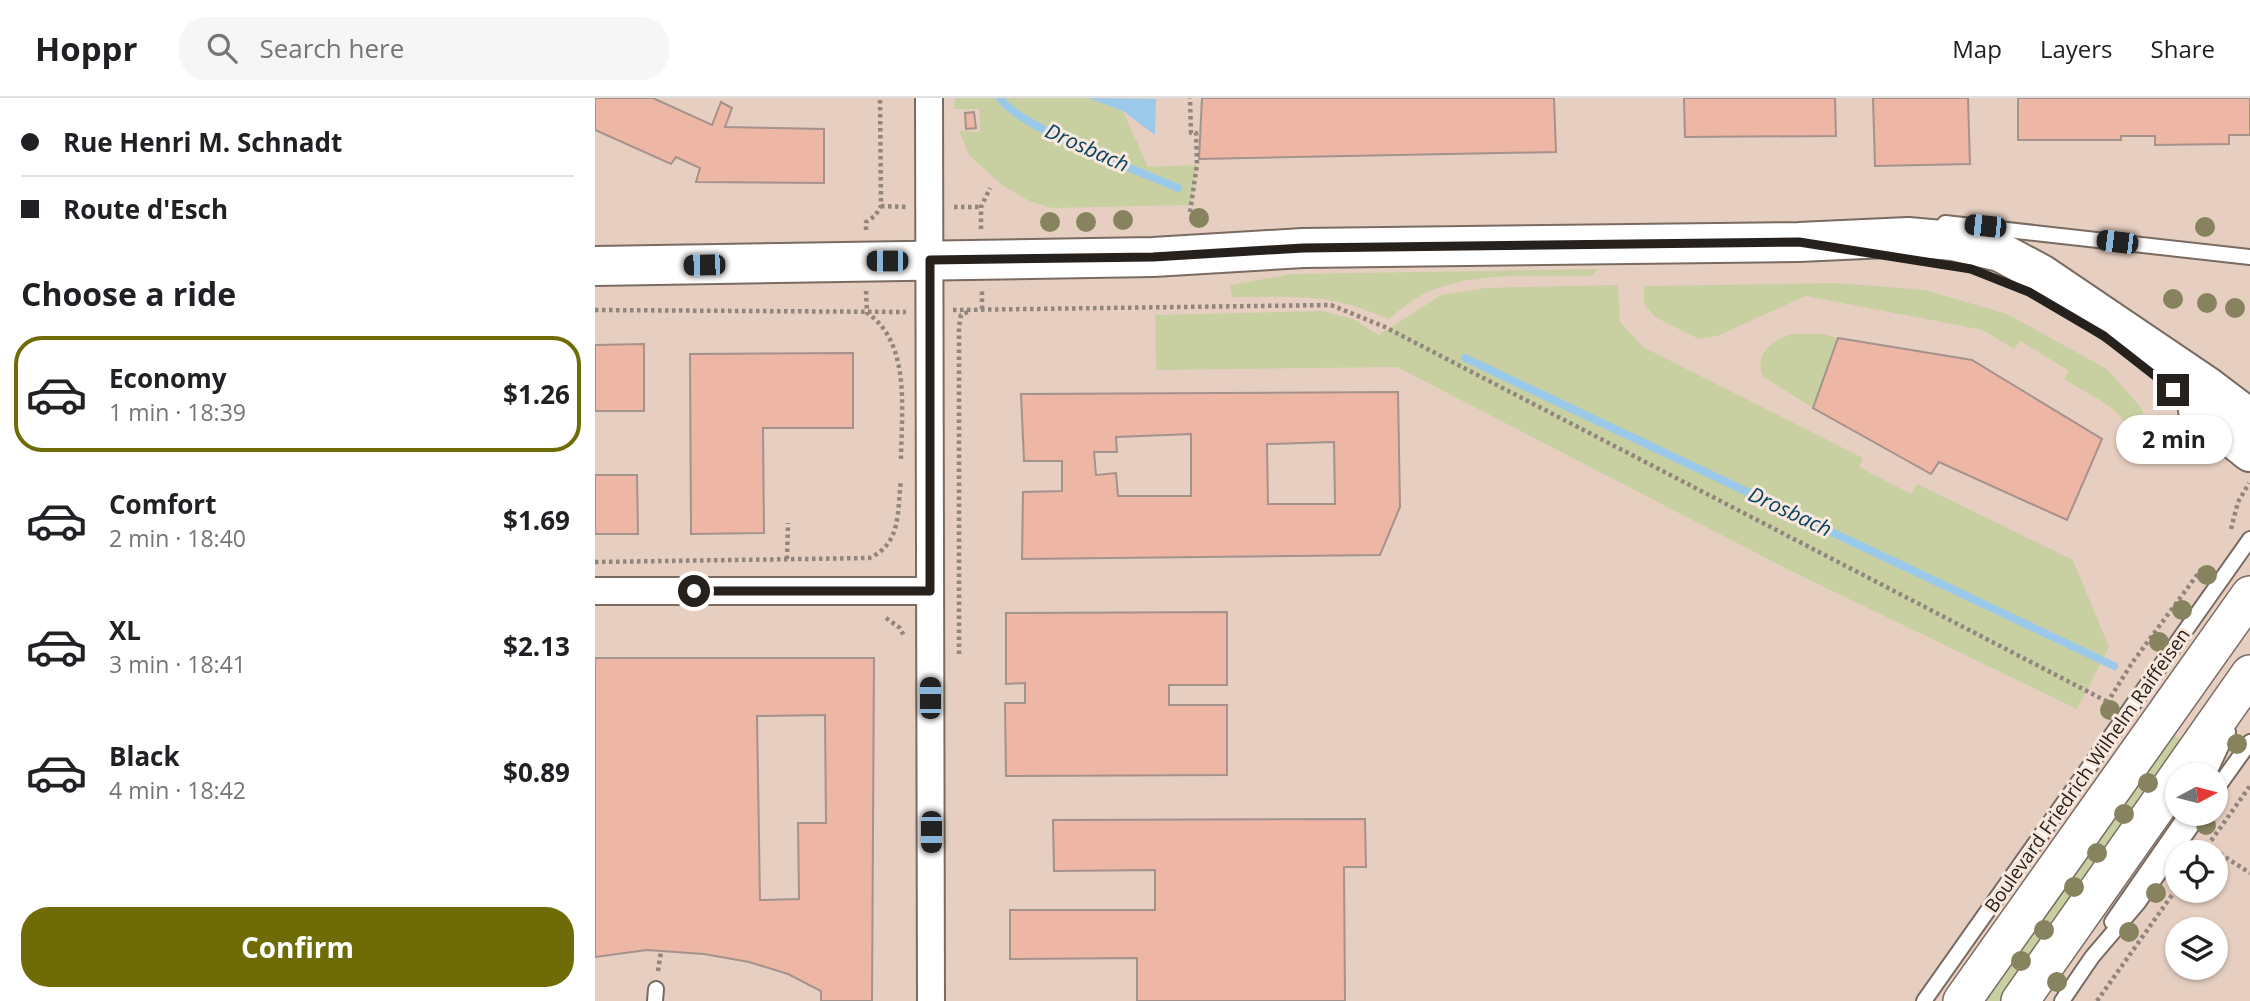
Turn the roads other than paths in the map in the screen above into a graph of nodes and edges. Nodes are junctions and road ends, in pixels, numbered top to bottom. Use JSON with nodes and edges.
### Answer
{"nodes":[{"id":1,"x":929,"y":98,"type":"edge"},
{"id":2,"x":1885,"y":223,"type":"dead end"},
{"id":3,"x":1846,"y":224,"type":"dead end"},
{"id":4,"x":1799,"y":242,"type":"junction"},
{"id":5,"x":2250,"y":257,"type":"edge"},
{"id":6,"x":930,"y":260,"type":"junction"},
{"id":7,"x":595,"y":266,"type":"edge"},
{"id":8,"x":2250,"y":419,"type":"edge"},
{"id":9,"x":2250,"y":452,"type":"edge"},
{"id":10,"x":2250,"y":540,"type":"edge"},
{"id":11,"x":595,"y":591,"type":"edge"},
{"id":12,"x":930,"y":591,"type":"junction"},
{"id":13,"x":2250,"y":595,"type":"edge"},
{"id":14,"x":2250,"y":674,"type":"edge"},
{"id":15,"x":2250,"y":685,"type":"edge"},
{"id":16,"x":2156,"y":700,"type":"junction"},
{"id":17,"x":2250,"y":742,"type":"edge"},
{"id":18,"x":2194,"y":762,"type":"edge"},
{"id":19,"x":2228,"y":773,"type":"edge"},
{"id":20,"x":2179,"y":826,"type":"edge"},
{"id":21,"x":2192,"y":826,"type":"edge"},
{"id":22,"x":2092,"y":957,"type":"junction"},
{"id":23,"x":931,"y":1001,"type":"edge"},
{"id":24,"x":1924,"y":1001,"type":"edge"},
{"id":25,"x":1962,"y":1001,"type":"edge"},
{"id":26,"x":2020,"y":1001,"type":"edge"},
{"id":27,"x":2062,"y":1001,"type":"edge"}],
"edges":[{"from":1,"to":6,"type":"street"},
{"from":2,"to":5,"type":"lane"},
{"from":3,"to":4,"type":"lane"},
{"from":4,"to":6,"type":"main road"},
{"from":4,"to":8,"type":"main road"},
{"from":4,"to":9,"type":"main road"},
{"from":6,"to":7,"type":"main road"},
{"from":6,"to":12,"type":"street"},
{"from":10,"to":16,"type":"lane","name":"Boulevard Friedrich Wilhelm Raiffeisen"},
{"from":11,"to":12,"type":"street"},
{"from":12,"to":23,"type":"street"},
{"from":13,"to":16,"type":"main road","name":"Boulevard Friedrich Wilhelm Raiffeisen"},
{"from":14,"to":18,"type":"main road"},
{"from":15,"to":18,"type":"lane"},
{"from":16,"to":24,"type":"lane","name":"Boulevard Friedrich Wilhelm Raiffeisen"},
{"from":16,"to":25,"type":"main road","name":"Boulevard Friedrich Wilhelm Raiffeisen"},
{"from":17,"to":19,"type":"lane"},
{"from":18,"to":26,"type":"main road"},
{"from":20,"to":22,"type":"lane"},
{"from":21,"to":22,"type":"lane"},
{"from":22,"to":27,"type":"lane"}]}
